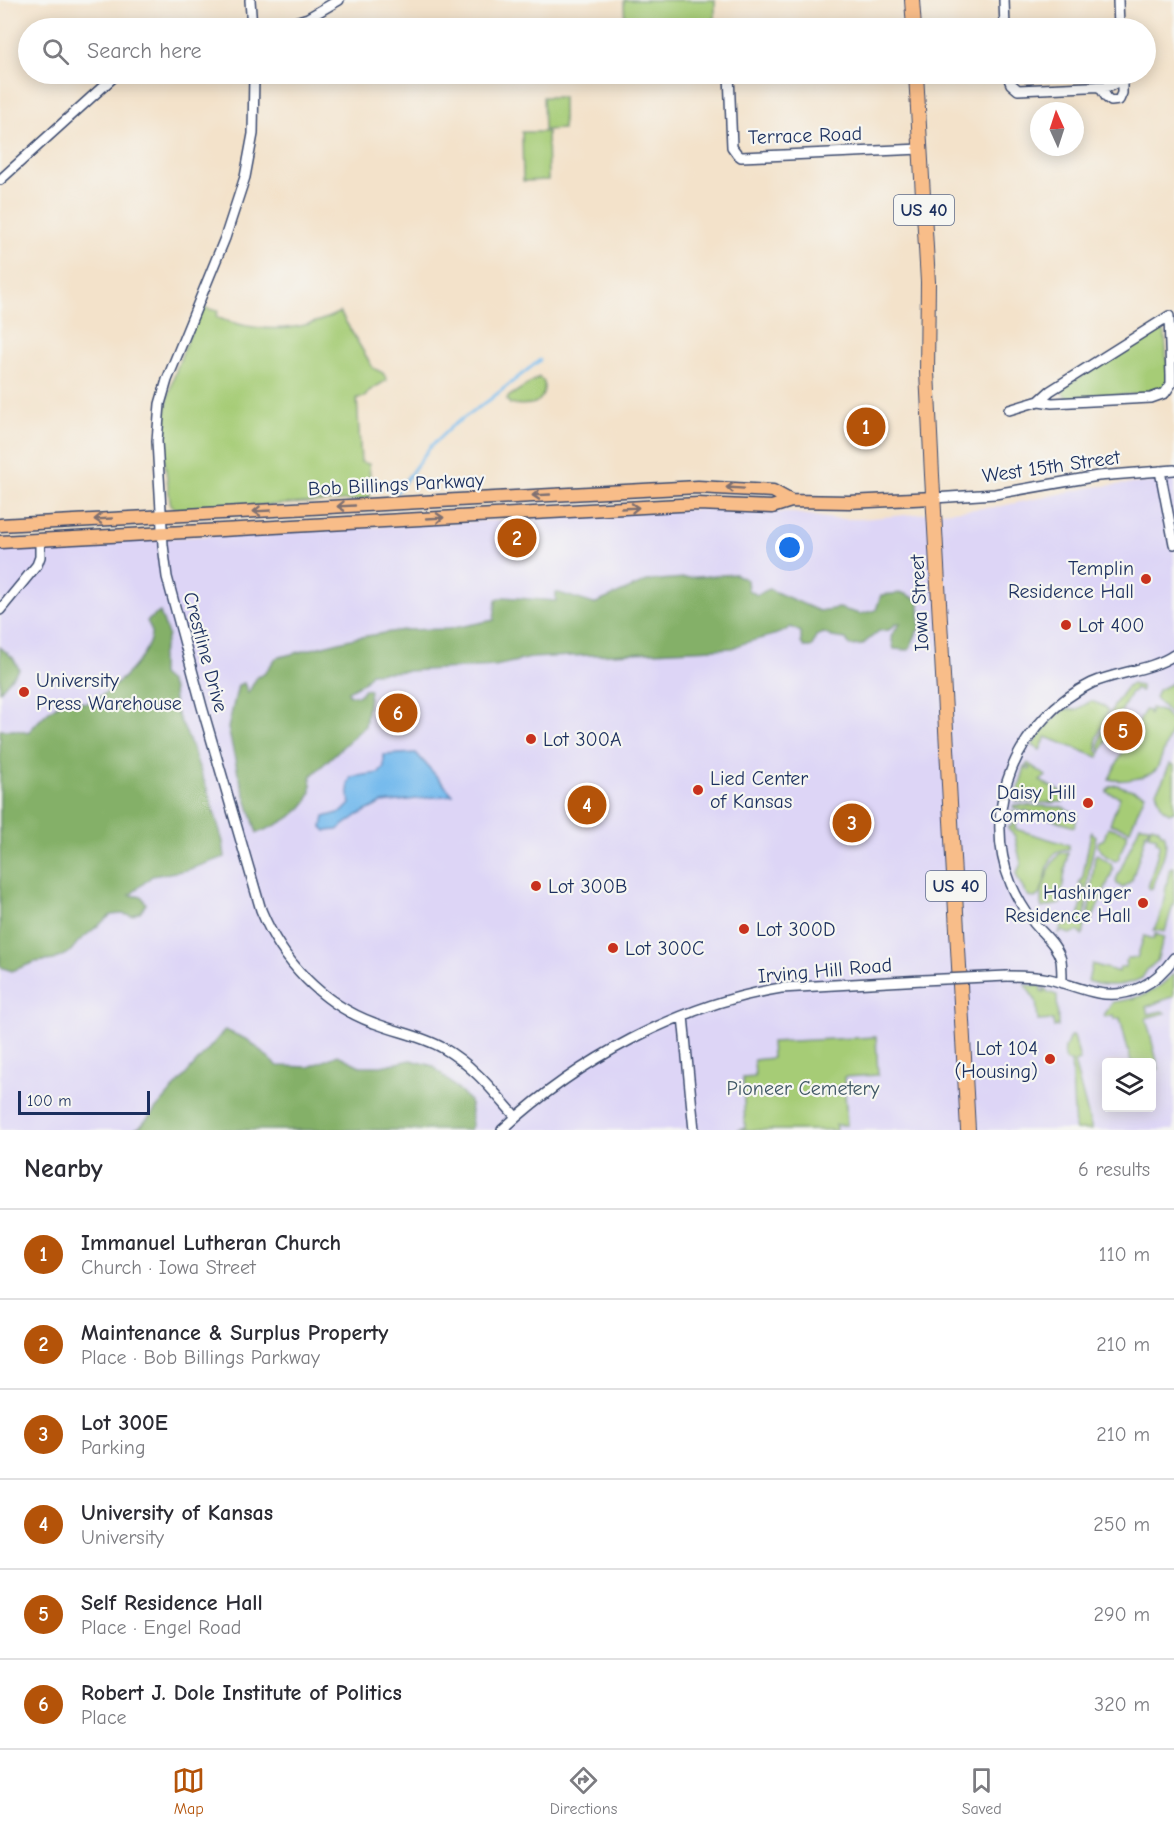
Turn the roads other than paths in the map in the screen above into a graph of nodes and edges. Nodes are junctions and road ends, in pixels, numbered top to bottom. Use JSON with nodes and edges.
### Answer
{"nodes":[{"id":1,"x":250,"y":0,"type":"edge"},
{"id":2,"x":339,"y":0,"type":"edge"},
{"id":3,"x":912,"y":0,"type":"edge"},
{"id":4,"x":1004,"y":0,"type":"edge"},
{"id":5,"x":1118,"y":0,"type":"edge"},
{"id":6,"x":251,"y":18,"type":"edge"},
{"id":7,"x":308,"y":18,"type":"edge"},
{"id":8,"x":913,"y":18,"type":"edge"},
{"id":9,"x":1005,"y":18,"type":"edge"},
{"id":10,"x":1119,"y":18,"type":"edge"},
{"id":11,"x":106,"y":84,"type":"edge"},
{"id":12,"x":254,"y":84,"type":"edge"},
{"id":13,"x":729,"y":84,"type":"edge"},
{"id":14,"x":917,"y":84,"type":"edge"},
{"id":15,"x":1012,"y":84,"type":"edge"},
{"id":16,"x":1115,"y":84,"type":"edge"},
{"id":17,"x":1122,"y":84,"type":"edge"},
{"id":18,"x":1100,"y":87,"type":"junction"},
{"id":19,"x":921,"y":149,"type":"junction"},
{"id":20,"x":0,"y":180,"type":"edge"},
{"id":21,"x":1172,"y":315,"type":"edge"},
{"id":22,"x":1057,"y":386,"type":"junction"},
{"id":23,"x":1039,"y":401,"type":"junction"},
{"id":24,"x":1067,"y":402,"type":"junction"},
{"id":25,"x":1009,"y":410,"type":"dead end"},
{"id":26,"x":1174,"y":470,"type":"edge"},
{"id":27,"x":1160,"y":471,"type":"junction"},
{"id":28,"x":933,"y":498,"type":"junction"},
{"id":29,"x":791,"y":501,"type":"junction"},
{"id":30,"x":161,"y":516,"type":"junction"},
{"id":31,"x":0,"y":525,"type":"edge"},
{"id":32,"x":162,"y":534,"type":"junction"},
{"id":33,"x":40,"y":540,"type":"junction"},
{"id":34,"x":0,"y":542,"type":"edge"},
{"id":35,"x":1174,"y":544,"type":"edge"},
{"id":36,"x":0,"y":610,"type":"edge"},
{"id":37,"x":1174,"y":655,"type":"edge"},
{"id":38,"x":1174,"y":958,"type":"edge"},
{"id":39,"x":1062,"y":983,"type":"junction"},
{"id":40,"x":683,"y":1016,"type":"junction"},
{"id":41,"x":516,"y":1117,"type":"junction"},
{"id":42,"x":502,"y":1130,"type":"edge"},
{"id":43,"x":694,"y":1130,"type":"edge"},
{"id":44,"x":968,"y":1130,"type":"edge"}],
"edges":[{"from":1,"to":6,"type":"street"},
{"from":2,"to":7,"type":"street"},
{"from":3,"to":8,"type":"highway"},
{"from":4,"to":9,"type":"street"},
{"from":5,"to":10,"type":"street"},
{"from":11,"to":20,"type":"street"},
{"from":12,"to":30,"type":"street","name":"Crestline Drive"},
{"from":13,"to":19,"type":"street","name":"Terrace Road"},
{"from":14,"to":19,"type":"highway","name":"Iowa Street","number":"US 40"},
{"from":15,"to":18,"type":"street"},
{"from":16,"to":18,"type":"street"},
{"from":17,"to":18,"type":"street"},
{"from":19,"to":28,"type":"highway","name":"Iowa Street","number":"US 40"},
{"from":21,"to":22,"type":"street"},
{"from":21,"to":24,"type":"street"},
{"from":22,"to":23,"type":"street"},
{"from":22,"to":24,"type":"street"},
{"from":23,"to":24,"type":"street"},
{"from":23,"to":25,"type":"street"},
{"from":26,"to":27,"type":"street","name":"West 15th Street"},
{"from":27,"to":28,"type":"street","name":"West 15th Street"},
{"from":27,"to":35,"type":"street"},
{"from":28,"to":29,"type":"main road","name":"Bob Billings Parkway"},
{"from":28,"to":44,"type":"highway","name":"Iowa Street","number":"US 40"},
{"from":29,"to":30,"type":"main road","name":"Bob Billings Parkway","one_way":true},
{"from":32,"to":29,"type":"main road","name":"Bob Billings Parkway","one_way":true},
{"from":30,"to":31,"type":"main road","name":"Bob Billings Parkway","one_way":true},
{"from":30,"to":32,"type":"street","name":"Crestline Drive"},
{"from":32,"to":33,"type":"main road","name":"Bob Billings Parkway"},
{"from":32,"to":41,"type":"street","name":"Crestline Drive"},
{"from":33,"to":34,"type":"main road","name":"Bob Billings Parkway"},
{"from":33,"to":36,"type":"street"},
{"from":37,"to":39,"type":"street"},
{"from":38,"to":39,"type":"street","name":"Irving Hill Road"},
{"from":39,"to":40,"type":"street","name":"Irving Hill Road","bridge":true},
{"from":40,"to":41,"type":"street","name":"Irving Hill Road"},
{"from":40,"to":43,"type":"street"},
{"from":41,"to":42,"type":"street","name":"Irving Hill Road"}]}
